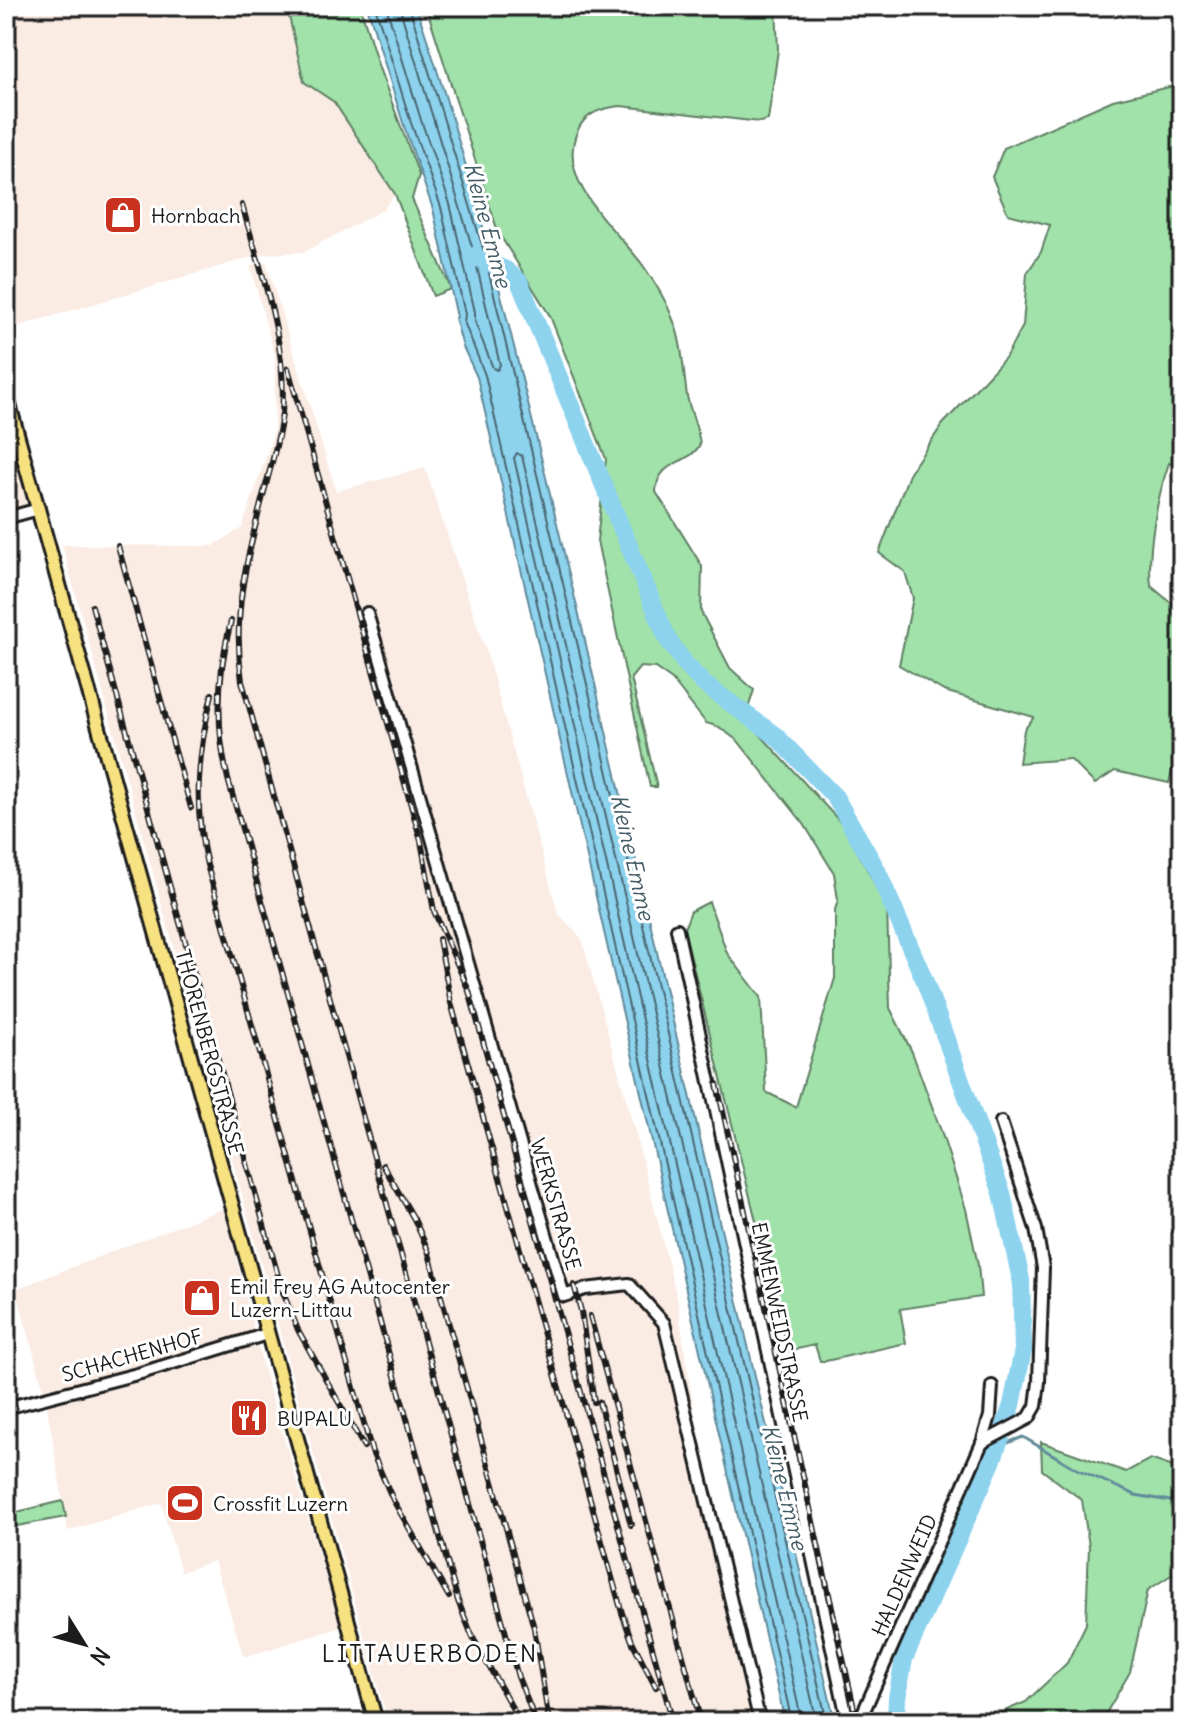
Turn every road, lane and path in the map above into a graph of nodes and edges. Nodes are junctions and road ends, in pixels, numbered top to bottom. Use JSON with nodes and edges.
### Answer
{"nodes":[{"id":1,"x":6,"y":394,"type":"edge"},
{"id":2,"x":39,"y":509,"type":"junction"},
{"id":3,"x":6,"y":518,"type":"edge"},
{"id":4,"x":367,"y":613,"type":"dead end"},
{"id":5,"x":677,"y":929,"type":"dead end"},
{"id":6,"x":1001,"y":1122,"type":"dead end"},
{"id":7,"x":267,"y":1334,"type":"junction"},
{"id":8,"x":992,"y":1386,"type":"dead end"},
{"id":9,"x":6,"y":1408,"type":"edge"},
{"id":10,"x":986,"y":1440,"type":"junction"},
{"id":11,"x":376,"y":1722,"type":"edge"},
{"id":12,"x":760,"y":1722,"type":"edge"},
{"id":13,"x":848,"y":1722,"type":"edge"},
{"id":14,"x":859,"y":1722,"type":"edge"}],
"edges":[{"from":1,"to":2,"type":"main road","name":"THORENBERGSTRASSE"},
{"from":2,"to":3,"type":"street"},
{"from":2,"to":7,"type":"main road","name":"THORENBERGSTRASSE"},
{"from":4,"to":12,"type":"street","name":"WERKSTRASSE"},
{"from":5,"to":13,"type":"street","name":"EMMENWEIDSTRASSE"},
{"from":6,"to":10,"type":"street"},
{"from":7,"to":9,"type":"street","name":"SCHACHENHOF"},
{"from":7,"to":11,"type":"main road","name":"THORENBERGSTRASSE"},
{"from":8,"to":10,"type":"street","name":"HALDENWEID"},
{"from":10,"to":14,"type":"street","name":"HALDENWEID"}]}
